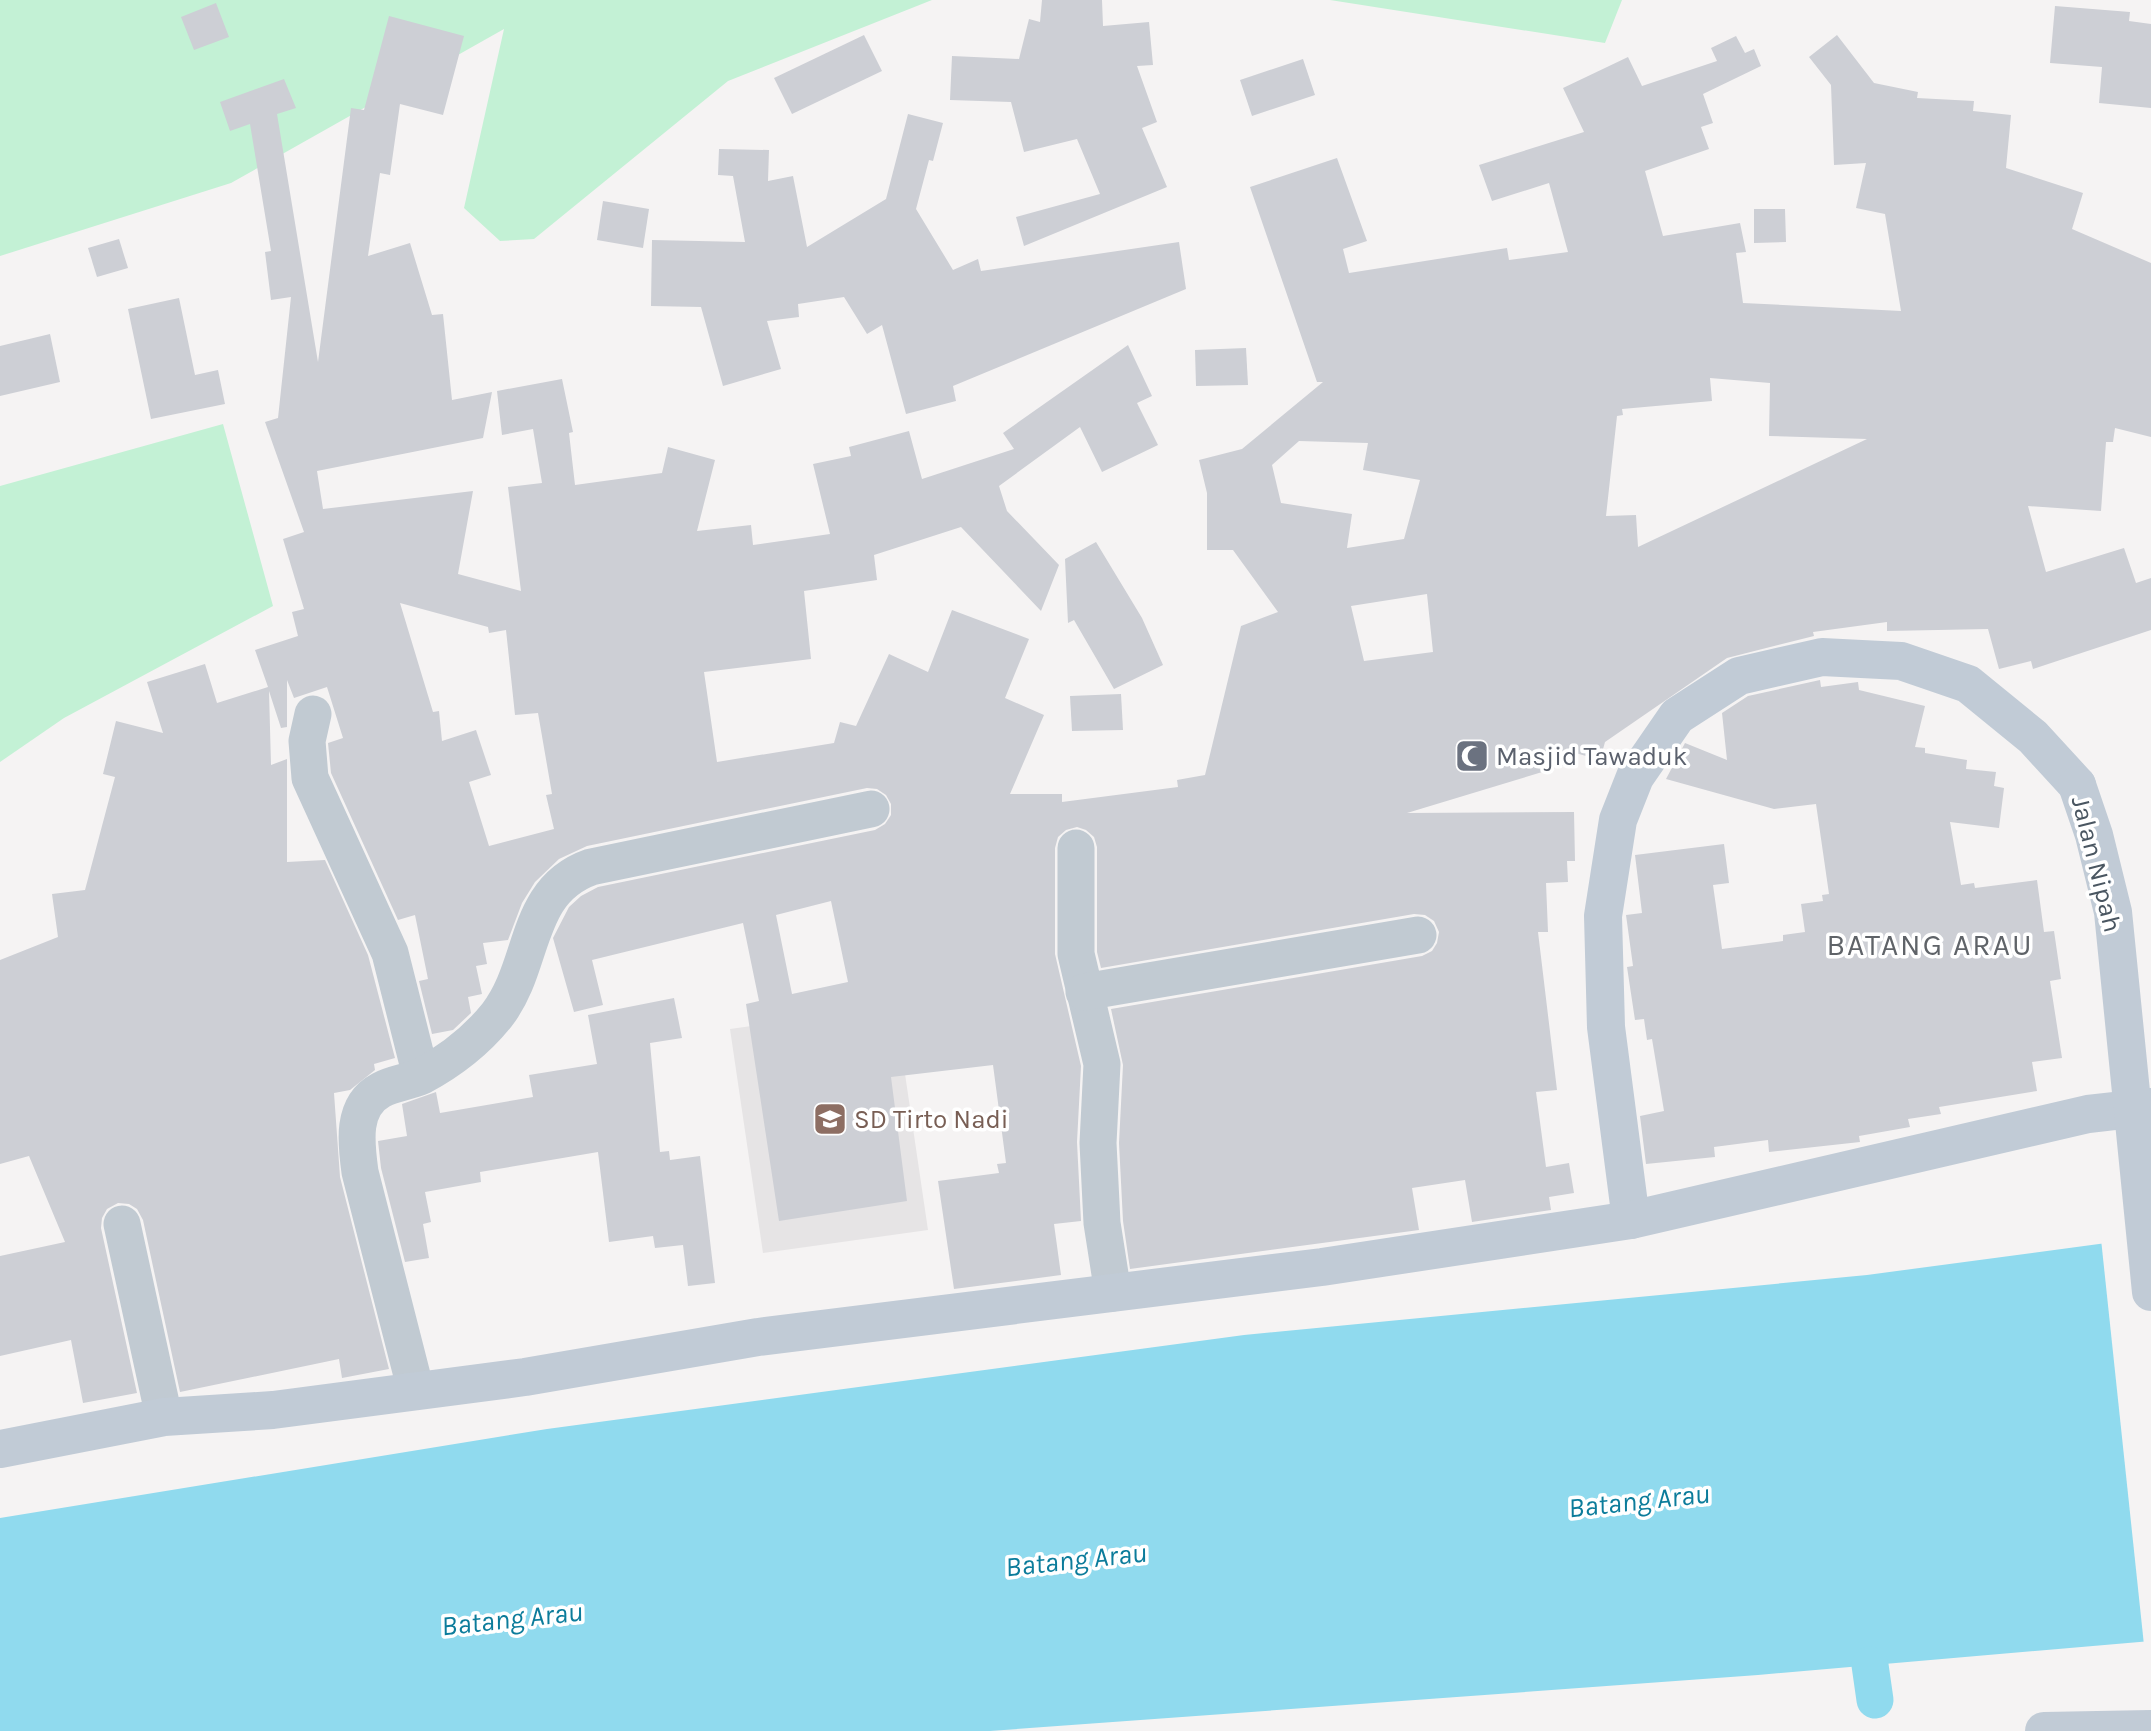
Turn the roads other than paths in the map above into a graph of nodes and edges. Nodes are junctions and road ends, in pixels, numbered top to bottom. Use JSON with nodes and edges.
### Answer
{"nodes":[{"id":1,"x":313,"y":714,"type":"dead end"},
{"id":2,"x":871,"y":809,"type":"dead end"},
{"id":3,"x":1076,"y":848,"type":"dead end"},
{"id":4,"x":1418,"y":935,"type":"dead end"},
{"id":5,"x":1084,"y":992,"type":"junction"},
{"id":6,"x":421,"y":1076,"type":"junction"},
{"id":7,"x":2151,"y":1107,"type":"edge"},
{"id":8,"x":1630,"y":1220,"type":"junction"},
{"id":9,"x":122,"y":1224,"type":"dead end"},
{"id":10,"x":2151,"y":1292,"type":"edge"},
{"id":11,"x":1113,"y":1293,"type":"junction"},
{"id":12,"x":416,"y":1391,"type":"junction"},
{"id":13,"x":164,"y":1418,"type":"junction"},
{"id":14,"x":0,"y":1449,"type":"edge"},
{"id":15,"x":2151,"y":1729,"type":"edge"},
{"id":16,"x":2044,"y":1731,"type":"edge"},
{"id":17,"x":2080,"y":1731,"type":"edge"}],
"edges":[{"from":1,"to":6,"type":"street"},
{"from":2,"to":6,"type":"street"},
{"from":3,"to":5,"type":"street"},
{"from":4,"to":5,"type":"street"},
{"from":5,"to":11,"type":"street"},
{"from":6,"to":12,"type":"street"},
{"from":7,"to":8,"type":"street"},
{"from":8,"to":10,"type":"street","name":"Jalan Nipah","bridge":true},
{"from":8,"to":11,"type":"street"},
{"from":9,"to":13,"type":"street"},
{"from":11,"to":12,"type":"street"},
{"from":12,"to":13,"type":"street"},
{"from":13,"to":14,"type":"street"},
{"from":15,"to":17,"type":"street"},
{"from":16,"to":17,"type":"street"}]}
